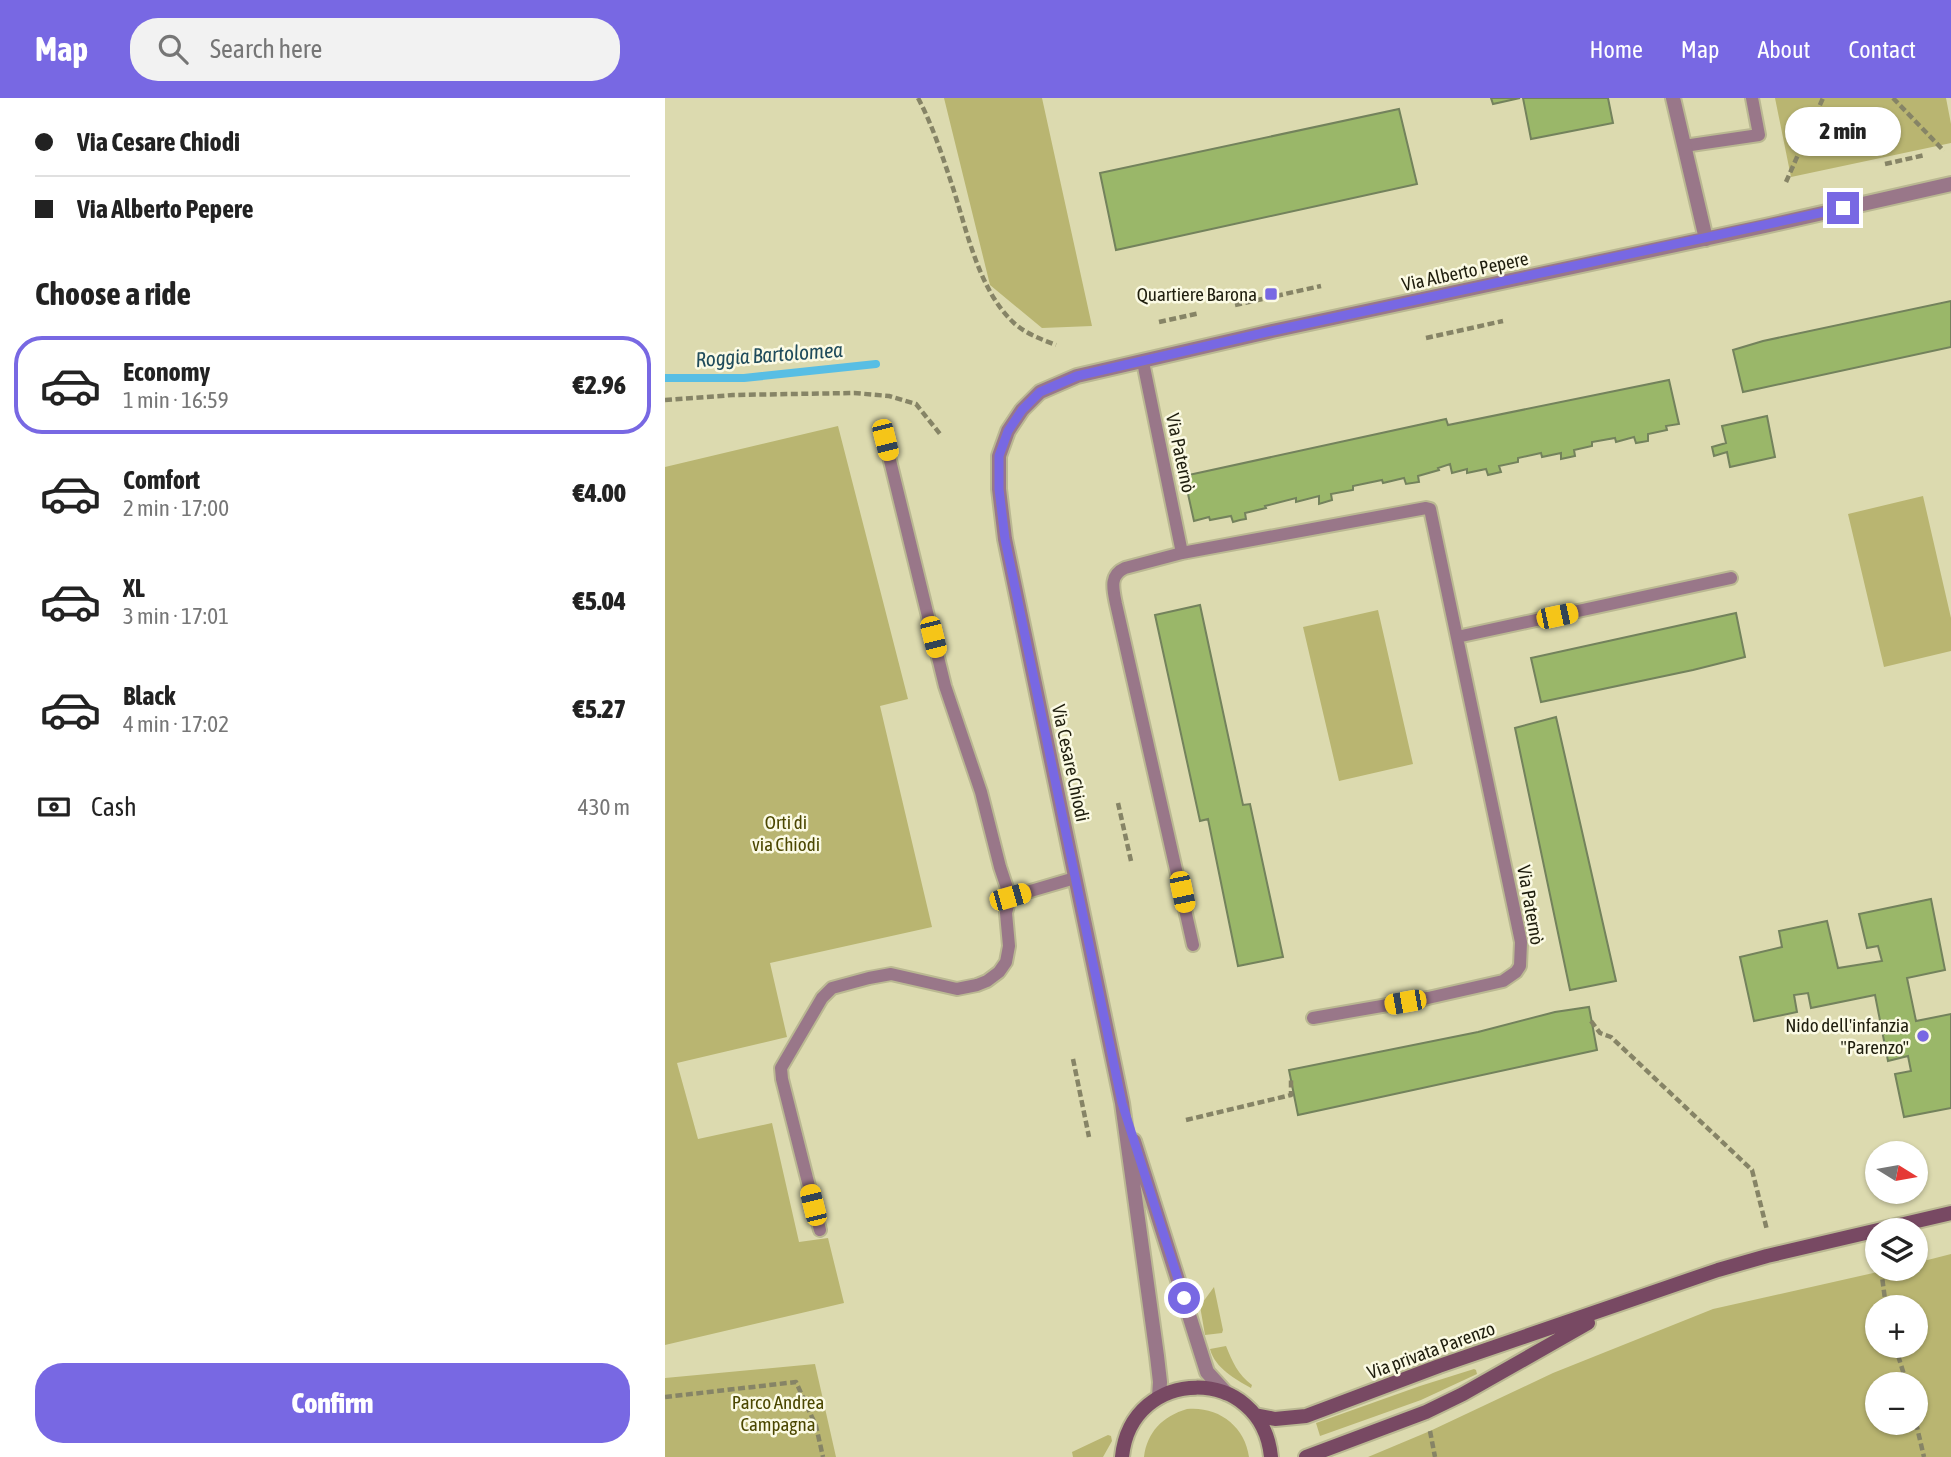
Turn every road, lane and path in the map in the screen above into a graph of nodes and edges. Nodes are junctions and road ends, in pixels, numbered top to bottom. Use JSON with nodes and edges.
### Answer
{"nodes":[{"id":1,"x":918,"y":98,"type":"edge"},
{"id":2,"x":1673,"y":98,"type":"edge"},
{"id":3,"x":1752,"y":98,"type":"edge"},
{"id":4,"x":1823,"y":98,"type":"edge"},
{"id":5,"x":1893,"y":98,"type":"edge"},
{"id":6,"x":1684,"y":146,"type":"junction"},
{"id":7,"x":1944,"y":151,"type":"dead end"},
{"id":8,"x":1925,"y":155,"type":"dead end"},
{"id":9,"x":1885,"y":164,"type":"dead end"},
{"id":10,"x":1786,"y":182,"type":"dead end"},
{"id":11,"x":1951,"y":184,"type":"edge"},
{"id":12,"x":1706,"y":239,"type":"junction"},
{"id":13,"x":1321,"y":286,"type":"dead end"},
{"id":14,"x":1235,"y":305,"type":"dead end"},
{"id":15,"x":1201,"y":313,"type":"dead end"},
{"id":16,"x":1503,"y":321,"type":"dead end"},
{"id":17,"x":1159,"y":322,"type":"dead end"},
{"id":18,"x":1426,"y":338,"type":"dead end"},
{"id":19,"x":1056,"y":345,"type":"dead end"},
{"id":20,"x":1143,"y":362,"type":"junction"},
{"id":21,"x":665,"y":400,"type":"edge"},
{"id":22,"x":1008,"y":431,"type":"joint"},
{"id":23,"x":940,"y":434,"type":"dead end"},
{"id":24,"x":885,"y":440,"type":"dead end"},
{"id":25,"x":1182,"y":553,"type":"junction"},
{"id":26,"x":1731,"y":578,"type":"dead end"},
{"id":27,"x":1457,"y":638,"type":"junction"},
{"id":28,"x":1118,"y":803,"type":"dead end"},
{"id":29,"x":1131,"y":861,"type":"dead end"},
{"id":30,"x":1075,"y":878,"type":"junction"},
{"id":31,"x":1010,"y":897,"type":"junction"},
{"id":32,"x":1193,"y":944,"type":"dead end"},
{"id":33,"x":1313,"y":1018,"type":"dead end"},
{"id":34,"x":1591,"y":1021,"type":"dead end"},
{"id":35,"x":1073,"y":1059,"type":"dead end"},
{"id":36,"x":1291,"y":1079,"type":"dead end"},
{"id":37,"x":1122,"y":1103,"type":"junction"},
{"id":38,"x":1186,"y":1120,"type":"dead end"},
{"id":39,"x":1089,"y":1138,"type":"dead end"},
{"id":40,"x":1951,"y":1213,"type":"edge"},
{"id":41,"x":820,"y":1230,"type":"dead end"},
{"id":42,"x":1767,"y":1230,"type":"dead end"},
{"id":43,"x":1618,"y":1306,"type":"junction"},
{"id":44,"x":1226,"y":1393,"type":"junction"},
{"id":45,"x":1159,"y":1396,"type":"junction"},
{"id":46,"x":665,"y":1397,"type":"edge"},
{"id":47,"x":1255,"y":1415,"type":"junction"},
{"id":48,"x":1429,"y":1427,"type":"dead end"},
{"id":49,"x":1919,"y":1435,"type":"edge"},
{"id":50,"x":1120,"y":1455,"type":"edge"},
{"id":51,"x":823,"y":1457,"type":"edge"},
{"id":52,"x":1271,"y":1457,"type":"edge"},
{"id":53,"x":1306,"y":1457,"type":"edge"},
{"id":54,"x":1436,"y":1457,"type":"edge"},
{"id":55,"x":1924,"y":1457,"type":"edge"}],
"edges":[{"from":1,"to":19,"type":"path"},
{"from":2,"to":6,"type":"street"},
{"from":3,"to":6,"type":"lane"},
{"from":4,"to":10,"type":"path"},
{"from":5,"to":7,"type":"path"},
{"from":6,"to":12,"type":"street"},
{"from":8,"to":9,"type":"path"},
{"from":11,"to":12,"type":"street","name":"Via Alberto Pepere"},
{"from":12,"to":20,"type":"street","name":"Via Alberto Pepere"},
{"from":13,"to":14,"type":"path"},
{"from":15,"to":17,"type":"path"},
{"from":16,"to":18,"type":"path"},
{"from":20,"to":22,"type":"street","name":"Via Alberto Pepere"},
{"from":20,"to":25,"type":"lane","name":"Via Paternò"},
{"from":21,"to":23,"type":"path"},
{"from":22,"to":30,"type":"street","name":"Via Cesare Chiodi"},
{"from":24,"to":31,"type":"lane"},
{"from":25,"to":27,"type":"lane","name":"Via Paternò"},
{"from":25,"to":32,"type":"lane","name":"Via Paternò"},
{"from":26,"to":27,"type":"lane"},
{"from":27,"to":33,"type":"lane","name":"Via Paternò"},
{"from":28,"to":29,"type":"path"},
{"from":30,"to":31,"type":"lane"},
{"from":30,"to":37,"type":"street","name":"Via Cesare Chiodi"},
{"from":31,"to":41,"type":"lane"},
{"from":34,"to":42,"type":"path"},
{"from":35,"to":39,"type":"path"},
{"from":36,"to":38,"type":"path"},
{"from":37,"to":44,"type":"street","name":"Via Cesare Chiodi"},
{"from":37,"to":45,"type":"street","name":"Via Cesare Chiodi"},
{"from":40,"to":43,"type":"street","name":"Via privata Parenzo"},
{"from":43,"to":47,"type":"street","name":"Via privata Parenzo"},
{"from":43,"to":53,"type":"street","name":"Via privata Parenzo"},
{"from":44,"to":45,"type":"street"},
{"from":44,"to":47,"type":"street"},
{"from":45,"to":50,"type":"street"},
{"from":46,"to":51,"type":"path"},
{"from":47,"to":52,"type":"street"},
{"from":48,"to":54,"type":"path"},
{"from":49,"to":55,"type":"path"}]}
